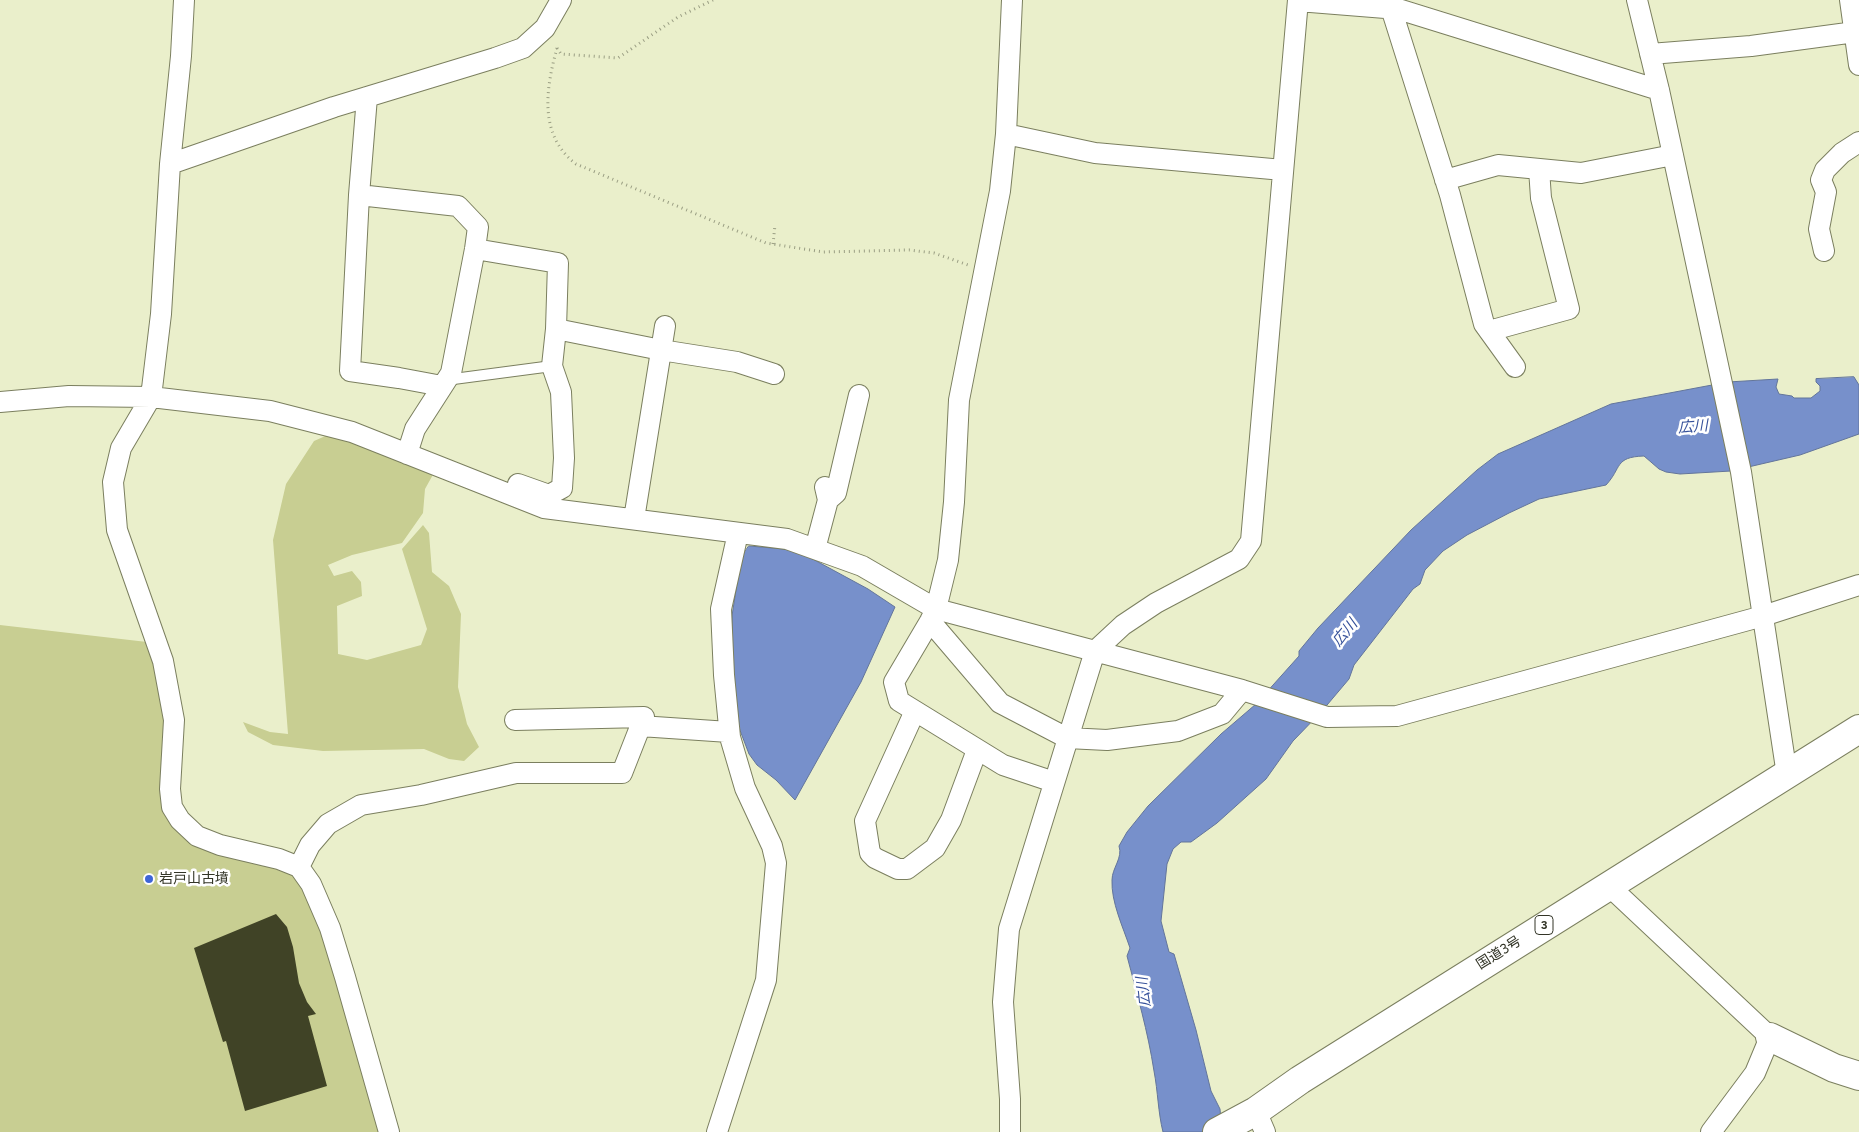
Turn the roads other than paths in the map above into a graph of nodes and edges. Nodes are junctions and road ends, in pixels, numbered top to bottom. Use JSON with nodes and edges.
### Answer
{"nodes":[{"id":1,"x":184,"y":0,"type":"edge"},
{"id":2,"x":561,"y":0,"type":"edge"},
{"id":3,"x":1012,"y":0,"type":"edge"},
{"id":4,"x":1298,"y":0,"type":"edge"},
{"id":5,"x":1637,"y":0,"type":"edge"},
{"id":6,"x":1850,"y":0,"type":"edge"},
{"id":7,"x":1396,"y":6,"type":"edge"},
{"id":8,"x":1854,"y":32,"type":"junction"},
{"id":9,"x":1650,"y":54,"type":"junction"},
{"id":10,"x":1859,"y":65,"type":"edge"},
{"id":11,"x":1659,"y":90,"type":"junction"},
{"id":12,"x":367,"y":97,"type":"junction"},
{"id":13,"x":1006,"y":134,"type":"junction"},
{"id":14,"x":1859,"y":142,"type":"edge"},
{"id":15,"x":1673,"y":155,"type":"junction"},
{"id":16,"x":170,"y":164,"type":"junction"},
{"id":17,"x":1539,"y":169,"type":"junction"},
{"id":18,"x":1283,"y":170,"type":"junction"},
{"id":19,"x":1445,"y":180,"type":"junction"},
{"id":20,"x":359,"y":194,"type":"junction"},
{"id":21,"x":475,"y":249,"type":"junction"},
{"id":22,"x":1824,"y":251,"type":"dead end"},
{"id":23,"x":665,"y":326,"type":"dead end"},
{"id":24,"x":556,"y":329,"type":"junction"},
{"id":25,"x":1489,"y":331,"type":"junction"},
{"id":26,"x":661,"y":350,"type":"junction"},
{"id":27,"x":552,"y":366,"type":"junction"},
{"id":28,"x":1515,"y":367,"type":"dead end"},
{"id":29,"x":774,"y":374,"type":"dead end"},
{"id":30,"x":444,"y":383,"type":"junction"},
{"id":31,"x":859,"y":395,"type":"dead end"},
{"id":32,"x":150,"y":397,"type":"junction"},
{"id":33,"x":0,"y":402,"type":"edge"},
{"id":34,"x":407,"y":454,"type":"junction"},
{"id":35,"x":440,"y":467,"type":"junction"},
{"id":36,"x":634,"y":519,"type":"junction"},
{"id":37,"x":738,"y":533,"type":"junction"},
{"id":38,"x":815,"y":549,"type":"junction"},
{"id":39,"x":1859,"y":585,"type":"edge"},
{"id":40,"x":933,"y":615,"type":"junction"},
{"id":41,"x":1763,"y":616,"type":"junction"},
{"id":42,"x":1095,"y":651,"type":"junction"},
{"id":43,"x":1247,"y":692,"type":"junction"},
{"id":44,"x":915,"y":711,"type":"junction"},
{"id":45,"x":515,"y":720,"type":"dead end"},
{"id":46,"x":640,"y":726,"type":"junction"},
{"id":47,"x":1859,"y":729,"type":"edge"},
{"id":48,"x":729,"y":732,"type":"junction"},
{"id":49,"x":1067,"y":738,"type":"junction"},
{"id":50,"x":977,"y":750,"type":"junction"},
{"id":51,"x":1787,"y":775,"type":"junction"},
{"id":52,"x":1054,"y":782,"type":"junction"},
{"id":53,"x":299,"y":867,"type":"junction"},
{"id":54,"x":1608,"y":885,"type":"junction"},
{"id":55,"x":1770,"y":1037,"type":"junction"},
{"id":56,"x":1859,"y":1076,"type":"edge"},
{"id":57,"x":1261,"y":1122,"type":"edge"},
{"id":58,"x":1225,"y":1128,"type":"edge"},
{"id":59,"x":390,"y":1132,"type":"edge"},
{"id":60,"x":717,"y":1132,"type":"edge"},
{"id":61,"x":1010,"y":1132,"type":"edge"},
{"id":62,"x":1711,"y":1132,"type":"edge"}],
"edges":[{"from":1,"to":16,"type":"street"},
{"from":2,"to":12,"type":"street"},
{"from":3,"to":13,"type":"street"},
{"from":4,"to":7,"type":"street"},
{"from":4,"to":18,"type":"street"},
{"from":5,"to":9,"type":"street"},
{"from":6,"to":8,"type":"street"},
{"from":7,"to":11,"type":"street"},
{"from":7,"to":19,"type":"street"},
{"from":8,"to":9,"type":"street"},
{"from":8,"to":10,"type":"street"},
{"from":9,"to":11,"type":"street"},
{"from":11,"to":15,"type":"street"},
{"from":12,"to":16,"type":"street"},
{"from":12,"to":20,"type":"street"},
{"from":13,"to":18,"type":"street"},
{"from":13,"to":40,"type":"street"},
{"from":14,"to":22,"type":"street"},
{"from":15,"to":17,"type":"street"},
{"from":15,"to":41,"type":"street"},
{"from":16,"to":32,"type":"street"},
{"from":17,"to":19,"type":"street"},
{"from":17,"to":25,"type":"street"},
{"from":18,"to":42,"type":"street"},
{"from":19,"to":25,"type":"street"},
{"from":20,"to":21,"type":"street"},
{"from":20,"to":30,"type":"street"},
{"from":21,"to":24,"type":"street"},
{"from":21,"to":30,"type":"street"},
{"from":23,"to":26,"type":"street"},
{"from":24,"to":26,"type":"street"},
{"from":24,"to":27,"type":"street"},
{"from":25,"to":28,"type":"street"},
{"from":26,"to":29,"type":"street"},
{"from":26,"to":36,"type":"street"},
{"from":27,"to":30,"type":"lane"},
{"from":27,"to":35,"type":"street"},
{"from":30,"to":34,"type":"street"},
{"from":31,"to":38,"type":"street"},
{"from":32,"to":33,"type":"street"},
{"from":32,"to":34,"type":"street"},
{"from":32,"to":53,"type":"street"},
{"from":34,"to":35,"type":"street"},
{"from":35,"to":36,"type":"street"},
{"from":36,"to":37,"type":"street"},
{"from":37,"to":38,"type":"street"},
{"from":37,"to":48,"type":"street"},
{"from":38,"to":40,"type":"street"},
{"from":39,"to":41,"type":"street"},
{"from":40,"to":42,"type":"street"},
{"from":40,"to":44,"type":"street"},
{"from":40,"to":49,"type":"street"},
{"from":41,"to":43,"type":"street"},
{"from":41,"to":51,"type":"street"},
{"from":42,"to":43,"type":"street"},
{"from":42,"to":49,"type":"street"},
{"from":43,"to":49,"type":"street"},
{"from":44,"to":50,"type":"street"},
{"from":44,"to":50,"type":"street"},
{"from":45,"to":46,"type":"street"},
{"from":46,"to":48,"type":"street"},
{"from":46,"to":53,"type":"street"},
{"from":47,"to":51,"type":"main road","name":"国道3号","number":"3"},
{"from":48,"to":60,"type":"street"},
{"from":49,"to":52,"type":"street"},
{"from":50,"to":52,"type":"street"},
{"from":51,"to":54,"type":"main road","name":"国道3号","number":"3"},
{"from":52,"to":61,"type":"street"},
{"from":53,"to":59,"type":"street"},
{"from":54,"to":55,"type":"street"},
{"from":54,"to":57,"type":"main road","name":"国道3号","number":"3"},
{"from":55,"to":56,"type":"main road"},
{"from":55,"to":62,"type":"street"},
{"from":57,"to":58,"type":"main road","name":"国道3号","number":"3"}]}
